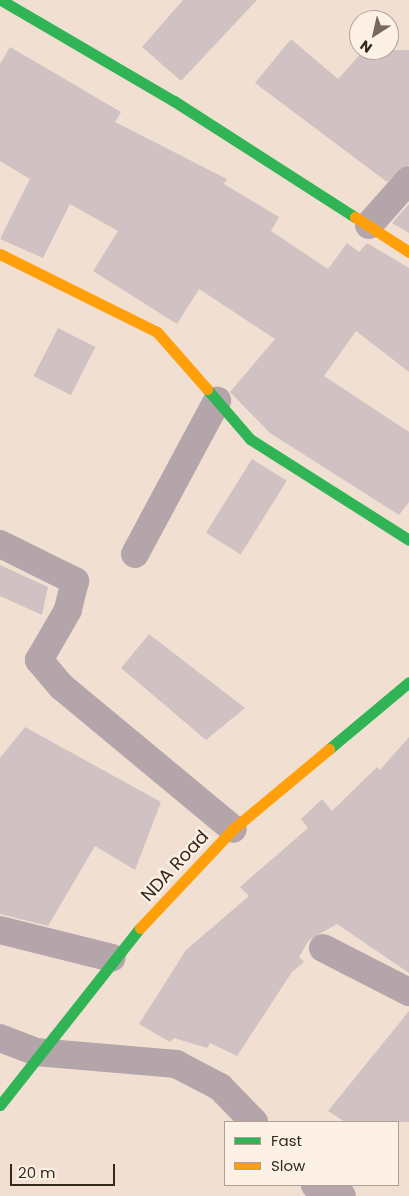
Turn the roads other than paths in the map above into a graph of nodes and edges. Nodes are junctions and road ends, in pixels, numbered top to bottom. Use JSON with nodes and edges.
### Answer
{"nodes":[{"id":1,"x":1,"y":0,"type":"edge"},
{"id":2,"x":409,"y":180,"type":"edge"},
{"id":3,"x":368,"y":226,"type":"junction"},
{"id":4,"x":409,"y":252,"type":"edge"},
{"id":5,"x":0,"y":254,"type":"edge"},
{"id":6,"x":217,"y":401,"type":"junction"},
{"id":7,"x":409,"y":540,"type":"edge"},
{"id":8,"x":0,"y":544,"type":"edge"},
{"id":9,"x":135,"y":554,"type":"dead end"},
{"id":10,"x":409,"y":682,"type":"edge"},
{"id":11,"x":234,"y":829,"type":"junction"},
{"id":12,"x":0,"y":930,"type":"edge"},
{"id":13,"x":322,"y":948,"type":"dead end"},
{"id":14,"x":112,"y":958,"type":"junction"},
{"id":15,"x":409,"y":992,"type":"edge"},
{"id":16,"x":0,"y":1038,"type":"edge"},
{"id":17,"x":36,"y":1052,"type":"junction"},
{"id":18,"x":0,"y":1105,"type":"edge"},
{"id":19,"x":253,"y":1121,"type":"edge"},
{"id":20,"x":317,"y":1186,"type":"edge"},
{"id":21,"x":342,"y":1196,"type":"edge"}],
"edges":[{"from":1,"to":3,"type":"street"},
{"from":2,"to":3,"type":"street"},
{"from":3,"to":4,"type":"street"},
{"from":5,"to":6,"type":"street"},
{"from":6,"to":7,"type":"street"},
{"from":6,"to":9,"type":"street"},
{"from":8,"to":11,"type":"street"},
{"from":10,"to":11,"type":"street","name":"NDA Road"},
{"from":11,"to":14,"type":"street","name":"NDA Road"},
{"from":12,"to":14,"type":"street"},
{"from":13,"to":15,"type":"street"},
{"from":14,"to":17,"type":"street","name":"NDA Road"},
{"from":16,"to":17,"type":"street"},
{"from":17,"to":18,"type":"street","name":"NDA Road"},
{"from":17,"to":19,"type":"street"},
{"from":20,"to":21,"type":"street"}]}
